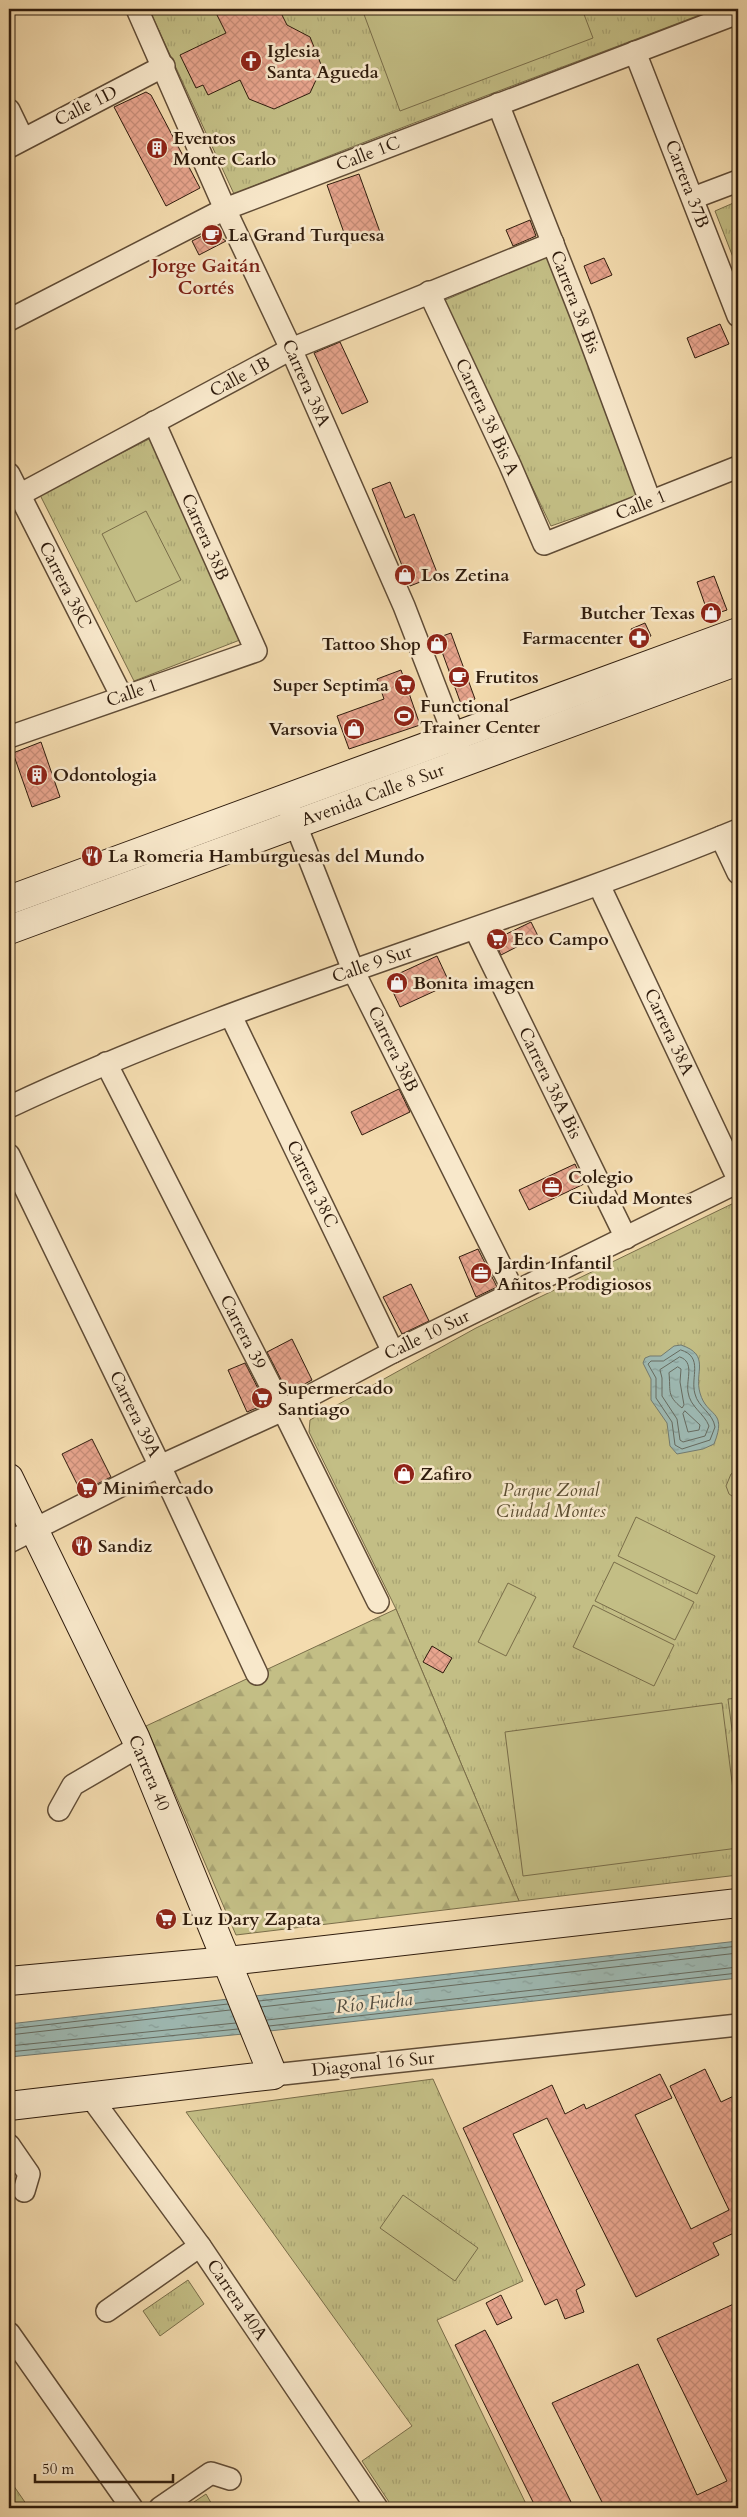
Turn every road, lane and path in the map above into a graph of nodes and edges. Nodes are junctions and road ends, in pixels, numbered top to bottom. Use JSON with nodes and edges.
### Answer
{"nodes":[{"id":1,"x":137,"y":9,"type":"edge"},
{"id":2,"x":738,"y":13,"type":"edge"},
{"id":3,"x":635,"y":52,"type":"junction"},
{"id":4,"x":164,"y":66,"type":"junction"},
{"id":5,"x":498,"y":104,"type":"junction"},
{"id":6,"x":9,"y":110,"type":"edge"},
{"id":7,"x":16,"y":143,"type":"edge"},
{"id":8,"x":738,"y":181,"type":"edge"},
{"id":9,"x":693,"y":198,"type":"junction"},
{"id":10,"x":225,"y":209,"type":"junction"},
{"id":11,"x":553,"y":243,"type":"junction"},
{"id":12,"x":429,"y":292,"type":"junction"},
{"id":13,"x":738,"y":316,"type":"edge"},
{"id":14,"x":9,"y":320,"type":"edge"},
{"id":15,"x":291,"y":349,"type":"junction"},
{"id":16,"x":154,"y":422,"type":"junction"},
{"id":17,"x":738,"y":467,"type":"edge"},
{"id":18,"x":9,"y":474,"type":"edge"},
{"id":19,"x":19,"y":495,"type":"junction"},
{"id":20,"x":650,"y":502,"type":"junction"},
{"id":21,"x":544,"y":544,"type":"joint"},
{"id":22,"x":738,"y":632,"type":"edge"},
{"id":23,"x":256,"y":651,"type":"joint"},
{"id":24,"x":738,"y":661,"type":"edge"},
{"id":25,"x":122,"y":697,"type":"junction"},
{"id":26,"x":455,"y":735,"type":"junction"},
{"id":27,"x":9,"y":736,"type":"edge"},
{"id":28,"x":464,"y":762,"type":"junction"},
{"id":29,"x":286,"y":798,"type":"junction"},
{"id":30,"x":296,"y":824,"type":"junction"},
{"id":31,"x":730,"y":834,"type":"edge"},
{"id":32,"x":738,"y":873,"type":"edge"},
{"id":33,"x":599,"y":885,"type":"junction"},
{"id":34,"x":9,"y":900,"type":"edge"},
{"id":35,"x":475,"y":929,"type":"junction"},
{"id":36,"x":9,"y":930,"type":"edge"},
{"id":37,"x":353,"y":970,"type":"junction"},
{"id":38,"x":231,"y":1016,"type":"junction"},
{"id":39,"x":106,"y":1063,"type":"junction"},
{"id":40,"x":9,"y":1107,"type":"edge"},
{"id":41,"x":9,"y":1155,"type":"edge"},
{"id":42,"x":738,"y":1180,"type":"edge"},
{"id":43,"x":626,"y":1238,"type":"junction"},
{"id":44,"x":514,"y":1292,"type":"junction"},
{"id":45,"x":392,"y":1352,"type":"junction"},
{"id":46,"x":283,"y":1410,"type":"junction"},
{"id":47,"x":160,"y":1466,"type":"junction"},
{"id":48,"x":9,"y":1478,"type":"edge"},
{"id":49,"x":34,"y":1530,"type":"junction"},
{"id":50,"x":9,"y":1542,"type":"edge"},
{"id":51,"x":378,"y":1602,"type":"dead end"},
{"id":52,"x":257,"y":1674,"type":"dead end"},
{"id":53,"x":138,"y":1746,"type":"junction"},
{"id":54,"x":59,"y":1810,"type":"dead end"},
{"id":55,"x":738,"y":1903,"type":"edge"},
{"id":56,"x":232,"y":1971,"type":"junction"},
{"id":57,"x":9,"y":1982,"type":"edge"},
{"id":58,"x":738,"y":2025,"type":"edge"},
{"id":59,"x":273,"y":2075,"type":"junction"},
{"id":60,"x":90,"y":2096,"type":"junction"},
{"id":61,"x":9,"y":2106,"type":"edge"},
{"id":62,"x":9,"y":2145,"type":"edge"},
{"id":63,"x":24,"y":2191,"type":"dead end"},
{"id":64,"x":200,"y":2246,"type":"junction"},
{"id":65,"x":107,"y":2310,"type":"dead end"},
{"id":66,"x":9,"y":2335,"type":"edge"},
{"id":67,"x":230,"y":2479,"type":"dead end"},
{"id":68,"x":125,"y":2506,"type":"edge"},
{"id":69,"x":160,"y":2508,"type":"edge"},
{"id":70,"x":377,"y":2508,"type":"edge"}],
"edges":[{"from":1,"to":4,"type":"street","name":"Carrera 38A"},
{"from":2,"to":3,"type":"street","name":"Calle 1C"},
{"from":3,"to":5,"type":"street","name":"Calle 1C"},
{"from":3,"to":9,"type":"street","name":"Carrera 37B"},
{"from":4,"to":7,"type":"street","name":"Calle 1D"},
{"from":4,"to":10,"type":"street","name":"Carrera 38A"},
{"from":5,"to":10,"type":"street","name":"Calle 1C"},
{"from":5,"to":11,"type":"street","name":"Carrera 38 Bis"},
{"from":6,"to":7,"type":"street"},
{"from":8,"to":9,"type":"street"},
{"from":9,"to":13,"type":"street","name":"Carrera 37B"},
{"from":10,"to":14,"type":"street","name":"Calle 1C"},
{"from":10,"to":15,"type":"street","name":"Carrera 38A"},
{"from":11,"to":12,"type":"street","name":"Calle 1B"},
{"from":11,"to":20,"type":"street","name":"Carrera 38 Bis"},
{"from":12,"to":15,"type":"street","name":"Calle 1B"},
{"from":12,"to":21,"type":"street","name":"Carrera 38 Bis A"},
{"from":15,"to":16,"type":"street","name":"Calle 1B"},
{"from":15,"to":26,"type":"street","name":"Carrera 38A"},
{"from":16,"to":19,"type":"street","name":"Calle 1B"},
{"from":16,"to":23,"type":"street","name":"Carrera 38B"},
{"from":17,"to":20,"type":"street","name":"Calle 1"},
{"from":18,"to":19,"type":"street","name":"Carrera 38C"},
{"from":19,"to":25,"type":"street","name":"Carrera 38C"},
{"from":20,"to":21,"type":"street","name":"Calle 1"},
{"from":22,"to":26,"type":"street","name":"Avenida Calle 8 Sur"},
{"from":23,"to":25,"type":"street","name":"Calle 1"},
{"from":24,"to":28,"type":"street","name":"Avenida Calle 8 Sur"},
{"from":25,"to":27,"type":"street","name":"Calle 1"},
{"from":26,"to":28,"type":"street","name":"Carrera 38A"},
{"from":26,"to":29,"type":"street","name":"Avenida Calle 8 Sur"},
{"from":28,"to":30,"type":"street","name":"Avenida Calle 8 Sur"},
{"from":29,"to":30,"type":"street","name":"Carrera 38B"},
{"from":29,"to":34,"type":"street","name":"Avenida Calle 8 Sur"},
{"from":30,"to":36,"type":"street","name":"Avenida Calle 8 Sur"},
{"from":30,"to":37,"type":"street","name":"Carrera 38B"},
{"from":31,"to":32,"type":"street"},
{"from":31,"to":33,"type":"street","name":"Calle 9 Sur"},
{"from":33,"to":35,"type":"street","name":"Calle 9 Sur"},
{"from":33,"to":42,"type":"street","name":"Carrera 38A"},
{"from":35,"to":37,"type":"street","name":"Calle 9 Sur"},
{"from":35,"to":43,"type":"street","name":"Carrera 38A Bis"},
{"from":37,"to":38,"type":"street","name":"Calle 9 Sur"},
{"from":37,"to":44,"type":"street","name":"Carrera 38B"},
{"from":38,"to":39,"type":"street","name":"Calle 9 Sur"},
{"from":38,"to":45,"type":"street","name":"Carrera 38C"},
{"from":39,"to":40,"type":"street","name":"Calle 9 Sur"},
{"from":39,"to":46,"type":"street","name":"Carrera 39"},
{"from":41,"to":47,"type":"street","name":"Carrera 39A"},
{"from":42,"to":43,"type":"street","name":"Calle 10 Sur"},
{"from":43,"to":44,"type":"street","name":"Calle 10 Sur"},
{"from":44,"to":45,"type":"street","name":"Calle 10 Sur"},
{"from":45,"to":46,"type":"street","name":"Calle 10 Sur"},
{"from":46,"to":47,"type":"street","name":"Calle 10 Sur"},
{"from":46,"to":51,"type":"street","name":"Carrera 39"},
{"from":47,"to":49,"type":"street","name":"Calle 10 Sur"},
{"from":47,"to":52,"type":"street","name":"Carrera 39A"},
{"from":48,"to":49,"type":"street","name":"Carrera 40"},
{"from":49,"to":50,"type":"street","name":"Calle 10 Sur"},
{"from":49,"to":53,"type":"street","name":"Carrera 40"},
{"from":53,"to":54,"type":"street"},
{"from":53,"to":56,"type":"street","name":"Carrera 40"},
{"from":55,"to":56,"type":"street"},
{"from":56,"to":57,"type":"street"},
{"from":56,"to":59,"type":"street","name":"Carrera 40"},
{"from":58,"to":59,"type":"street","name":"Diagonal 16 Sur"},
{"from":59,"to":60,"type":"street","name":"Diagonal 16 Sur"},
{"from":60,"to":61,"type":"street","name":"Diagonal 16 Sur"},
{"from":60,"to":64,"type":"street","name":"Carrera 40A"},
{"from":62,"to":63,"type":"street"},
{"from":64,"to":65,"type":"street"},
{"from":64,"to":70,"type":"street","name":"Carrera 40A"},
{"from":66,"to":68,"type":"street"},
{"from":67,"to":69,"type":"street"}]}
